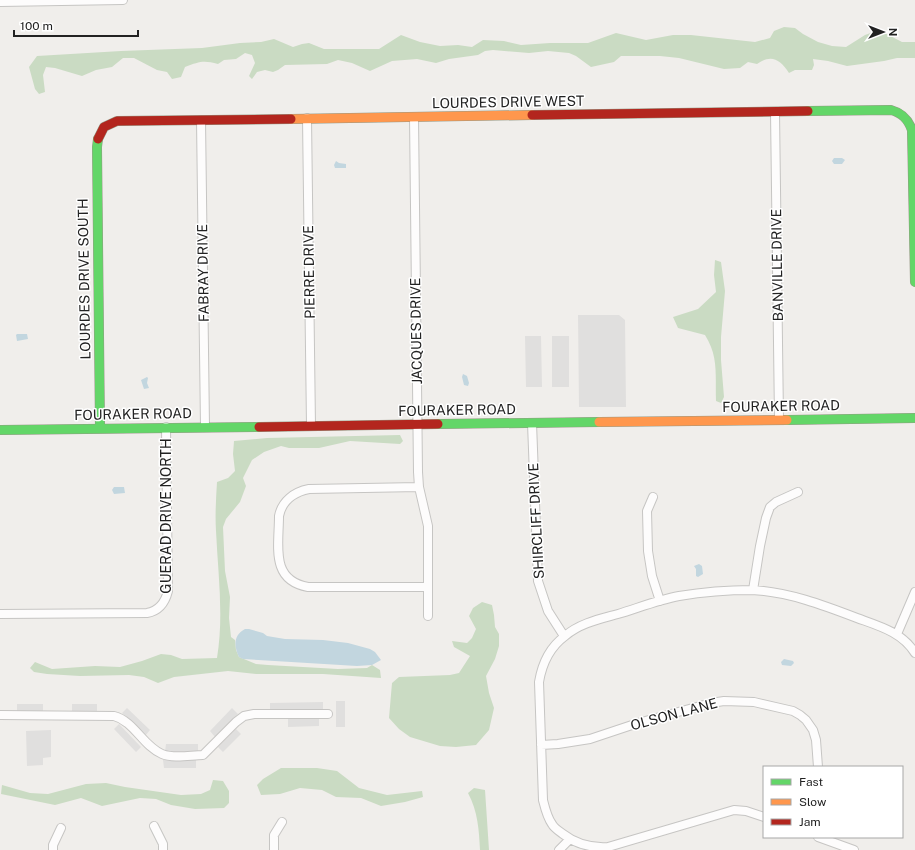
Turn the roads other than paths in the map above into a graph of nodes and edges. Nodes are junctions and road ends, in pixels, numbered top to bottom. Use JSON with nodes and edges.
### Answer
{"nodes":[{"id":1,"x":123,"y":0,"type":"edge"},
{"id":2,"x":0,"y":2,"type":"edge"},
{"id":3,"x":775,"y":112,"type":"junction"},
{"id":4,"x":414,"y":117,"type":"junction"},
{"id":5,"x":307,"y":118,"type":"junction"},
{"id":6,"x":201,"y":120,"type":"junction"},
{"id":7,"x":101,"y":130,"type":"joint"},
{"id":8,"x":915,"y":282,"type":"edge"},
{"id":9,"x":915,"y":418,"type":"edge"},
{"id":10,"x":779,"y":419,"type":"junction"},
{"id":11,"x":532,"y":423,"type":"junction"},
{"id":12,"x":417,"y":424,"type":"junction"},
{"id":13,"x":311,"y":426,"type":"junction"},
{"id":14,"x":166,"y":427,"type":"junction"},
{"id":15,"x":205,"y":427,"type":"junction"},
{"id":16,"x":100,"y":429,"type":"junction"},
{"id":17,"x":0,"y":430,"type":"edge"},
{"id":18,"x":418,"y":488,"type":"junction"},
{"id":19,"x":798,"y":492,"type":"dead end"},
{"id":20,"x":653,"y":497,"type":"dead end"},
{"id":21,"x":428,"y":587,"type":"junction"},
{"id":22,"x":752,"y":590,"type":"junction"},
{"id":23,"x":915,"y":592,"type":"edge"},
{"id":24,"x":660,"y":601,"type":"junction"},
{"id":25,"x":0,"y":614,"type":"edge"},
{"id":26,"x":428,"y":616,"type":"dead end"},
{"id":27,"x":897,"y":634,"type":"junction"},
{"id":28,"x":564,"y":636,"type":"junction"},
{"id":29,"x":915,"y":654,"type":"edge"},
{"id":30,"x":328,"y":714,"type":"dead end"},
{"id":31,"x":0,"y":715,"type":"edge"},
{"id":32,"x":541,"y":745,"type":"junction"},
{"id":33,"x":818,"y":766,"type":"edge"},
{"id":34,"x":763,"y":817,"type":"edge"},
{"id":35,"x":282,"y":822,"type":"dead end"},
{"id":36,"x":154,"y":826,"type":"dead end"},
{"id":37,"x":61,"y":828,"type":"dead end"},
{"id":38,"x":821,"y":838,"type":"edge"},
{"id":39,"x":570,"y":839,"type":"junction"},
{"id":40,"x":53,"y":850,"type":"edge"},
{"id":41,"x":163,"y":850,"type":"edge"},
{"id":42,"x":274,"y":850,"type":"edge"},
{"id":43,"x":559,"y":850,"type":"edge"},
{"id":44,"x":854,"y":850,"type":"edge"}],
"edges":[{"from":1,"to":2,"type":"street"},
{"from":3,"to":4,"type":"street","name":"LOURDES DRIVE WEST"},
{"from":3,"to":8,"type":"street","name":"LOURDES DRIVE WEST"},
{"from":3,"to":10,"type":"street","name":"BANVILLE DRIVE"},
{"from":4,"to":5,"type":"street","name":"LOURDES DRIVE WEST"},
{"from":4,"to":12,"type":"street","name":"JACQUES DRIVE"},
{"from":5,"to":6,"type":"street","name":"LOURDES DRIVE WEST"},
{"from":5,"to":13,"type":"street","name":"PIERRE DRIVE"},
{"from":6,"to":7,"type":"street","name":"LOURDES DRIVE WEST"},
{"from":6,"to":15,"type":"street","name":"FABRAY DRIVE"},
{"from":7,"to":16,"type":"street","name":"LOURDES DRIVE SOUTH"},
{"from":9,"to":10,"type":"street","name":"FOURAKER ROAD"},
{"from":10,"to":11,"type":"street","name":"FOURAKER ROAD"},
{"from":11,"to":12,"type":"street","name":"FOURAKER ROAD"},
{"from":11,"to":28,"type":"street","name":"SHIRCLIFF DRIVE"},
{"from":12,"to":13,"type":"street","name":"FOURAKER ROAD"},
{"from":12,"to":18,"type":"street","name":"JACQUES DRIVE"},
{"from":13,"to":15,"type":"street","name":"FOURAKER ROAD"},
{"from":14,"to":15,"type":"street","name":"FOURAKER ROAD"},
{"from":14,"to":16,"type":"street","name":"FOURAKER ROAD"},
{"from":14,"to":25,"type":"street","name":"GUERAD DRIVE NORTH"},
{"from":16,"to":17,"type":"street","name":"FOURAKER ROAD"},
{"from":18,"to":21,"type":"street","name":"JACQUES DRIVE"},
{"from":18,"to":21,"type":"street"},
{"from":19,"to":22,"type":"street"},
{"from":20,"to":24,"type":"street"},
{"from":21,"to":26,"type":"street","name":"JACQUES DRIVE"},
{"from":22,"to":24,"type":"street"},
{"from":22,"to":27,"type":"street"},
{"from":23,"to":27,"type":"street"},
{"from":24,"to":28,"type":"street"},
{"from":27,"to":29,"type":"street"},
{"from":28,"to":32,"type":"street"},
{"from":30,"to":31,"type":"street"},
{"from":32,"to":33,"type":"street","name":"OLSON LANE"},
{"from":32,"to":39,"type":"street"},
{"from":34,"to":39,"type":"street"},
{"from":35,"to":42,"type":"street"},
{"from":36,"to":41,"type":"street"},
{"from":37,"to":40,"type":"street"},
{"from":38,"to":44,"type":"street"},
{"from":39,"to":43,"type":"street"}]}
